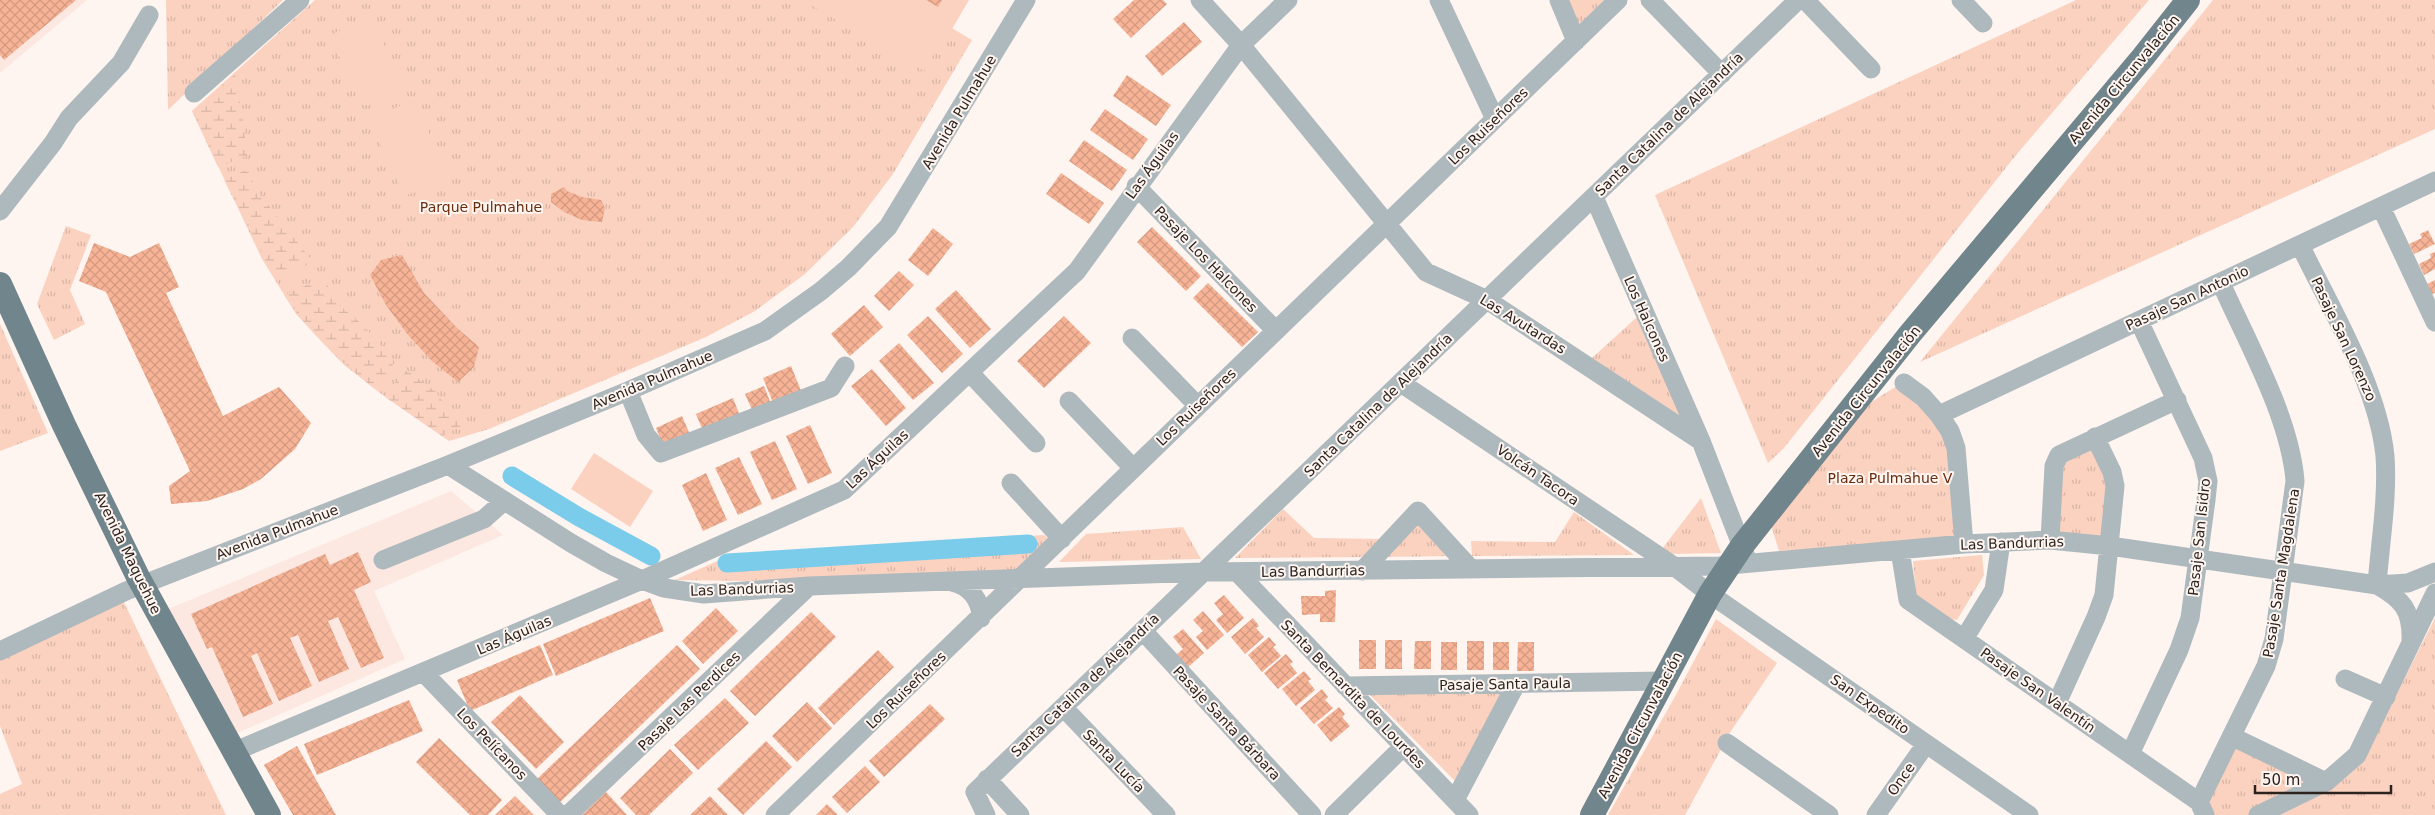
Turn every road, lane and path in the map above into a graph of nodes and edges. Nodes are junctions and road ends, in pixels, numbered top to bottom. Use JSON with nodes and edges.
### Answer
{"nodes":[{"id":1,"x":299,"y":0,"type":"edge"},
{"id":2,"x":1026,"y":0,"type":"edge"},
{"id":3,"x":1200,"y":0,"type":"edge"},
{"id":4,"x":1288,"y":0,"type":"edge"},
{"id":5,"x":1439,"y":0,"type":"edge"},
{"id":6,"x":1559,"y":0,"type":"edge"},
{"id":7,"x":1618,"y":0,"type":"edge"},
{"id":8,"x":1650,"y":0,"type":"edge"},
{"id":9,"x":1798,"y":0,"type":"edge"},
{"id":10,"x":1805,"y":0,"type":"edge"},
{"id":11,"x":1961,"y":0,"type":"edge"},
{"id":12,"x":2188,"y":0,"type":"edge"},
{"id":13,"x":149,"y":15,"type":"dead end"},
{"id":14,"x":1983,"y":23,"type":"dead end"},
{"id":15,"x":1576,"y":41,"type":"junction"},
{"id":16,"x":1240,"y":45,"type":"junction"},
{"id":17,"x":1871,"y":69,"type":"dead end"},
{"id":18,"x":1722,"y":74,"type":"junction"},
{"id":19,"x":194,"y":93,"type":"dead end"},
{"id":20,"x":1495,"y":119,"type":"junction"},
{"id":21,"x":2435,"y":181,"type":"edge"},
{"id":22,"x":1136,"y":186,"type":"junction"},
{"id":23,"x":1594,"y":197,"type":"junction"},
{"id":24,"x":2381,"y":207,"type":"junction"},
{"id":25,"x":0,"y":211,"type":"edge"},
{"id":26,"x":1387,"y":223,"type":"junction"},
{"id":27,"x":2300,"y":245,"type":"junction"},
{"id":28,"x":2221,"y":283,"type":"junction"},
{"id":29,"x":0,"y":284,"type":"edge"},
{"id":30,"x":1487,"y":300,"type":"junction"},
{"id":31,"x":2139,"y":321,"type":"junction"},
{"id":32,"x":2435,"y":322,"type":"edge"},
{"id":33,"x":1276,"y":331,"type":"junction"},
{"id":34,"x":1132,"y":338,"type":"dead end"},
{"id":35,"x":844,"y":366,"type":"dead end"},
{"id":36,"x":970,"y":373,"type":"junction"},
{"id":37,"x":1401,"y":383,"type":"junction"},
{"id":38,"x":1904,"y":383,"type":"dead end"},
{"id":39,"x":628,"y":391,"type":"junction"},
{"id":40,"x":2176,"y":400,"type":"junction"},
{"id":41,"x":1069,"y":401,"type":"dead end"},
{"id":42,"x":1198,"y":406,"type":"junction"},
{"id":43,"x":1939,"y":415,"type":"junction"},
{"id":44,"x":2095,"y":438,"type":"junction"},
{"id":45,"x":1701,"y":441,"type":"junction"},
{"id":46,"x":1036,"y":444,"type":"dead end"},
{"id":47,"x":448,"y":465,"type":"junction"},
{"id":48,"x":1133,"y":468,"type":"junction"},
{"id":49,"x":1011,"y":483,"type":"dead end"},
{"id":50,"x":504,"y":501,"type":"junction"},
{"id":51,"x":1062,"y":539,"type":"junction"},
{"id":52,"x":2050,"y":540,"type":"junction"},
{"id":53,"x":2001,"y":542,"type":"junction"},
{"id":54,"x":1964,"y":544,"type":"junction"},
{"id":55,"x":2110,"y":546,"type":"junction"},
{"id":56,"x":1900,"y":550,"type":"junction"},
{"id":57,"x":1740,"y":558,"type":"junction"},
{"id":58,"x":2199,"y":559,"type":"junction"},
{"id":59,"x":382,"y":560,"type":"dead end"},
{"id":60,"x":1675,"y":567,"type":"junction"},
{"id":61,"x":1471,"y":569,"type":"junction"},
{"id":62,"x":1362,"y":571,"type":"junction"},
{"id":63,"x":2284,"y":571,"type":"junction"},
{"id":64,"x":1203,"y":572,"type":"junction"},
{"id":65,"x":1237,"y":572,"type":"junction"},
{"id":66,"x":2435,"y":572,"type":"edge"},
{"id":67,"x":1022,"y":579,"type":"junction"},
{"id":68,"x":642,"y":580,"type":"junction"},
{"id":69,"x":951,"y":581,"type":"junction"},
{"id":70,"x":142,"y":585,"type":"junction"},
{"id":71,"x":2376,"y":585,"type":"junction"},
{"id":72,"x":809,"y":586,"type":"junction"},
{"id":73,"x":2435,"y":593,"type":"edge"},
{"id":74,"x":1710,"y":594,"type":"junction"},
{"id":75,"x":981,"y":618,"type":"junction"},
{"id":76,"x":1142,"y":630,"type":"junction"},
{"id":77,"x":1964,"y":639,"type":"junction"},
{"id":78,"x":2411,"y":643,"type":"junction"},
{"id":79,"x":0,"y":651,"type":"edge"},
{"id":80,"x":424,"y":673,"type":"junction"},
{"id":81,"x":2346,"y":679,"type":"dead end"},
{"id":82,"x":1664,"y":681,"type":"junction"},
{"id":83,"x":1516,"y":684,"type":"junction"},
{"id":84,"x":1345,"y":686,"type":"junction"},
{"id":85,"x":2386,"y":697,"type":"junction"},
{"id":86,"x":2057,"y":703,"type":"junction"},
{"id":87,"x":1063,"y":707,"type":"junction"},
{"id":88,"x":2233,"y":737,"type":"junction"},
{"id":89,"x":1727,"y":743,"type":"dead end"},
{"id":90,"x":1926,"y":744,"type":"junction"},
{"id":91,"x":1403,"y":748,"type":"junction"},
{"id":92,"x":233,"y":752,"type":"junction"},
{"id":93,"x":2130,"y":754,"type":"junction"},
{"id":94,"x":987,"y":780,"type":"junction"},
{"id":95,"x":2326,"y":782,"type":"junction"},
{"id":96,"x":1455,"y":800,"type":"junction"},
{"id":97,"x":2202,"y":809,"type":"edge"},
{"id":98,"x":270,"y":815,"type":"edge"},
{"id":99,"x":560,"y":815,"type":"edge"},
{"id":100,"x":568,"y":815,"type":"edge"},
{"id":101,"x":775,"y":815,"type":"edge"},
{"id":102,"x":986,"y":815,"type":"edge"},
{"id":103,"x":1020,"y":815,"type":"edge"},
{"id":104,"x":1166,"y":815,"type":"edge"},
{"id":105,"x":1312,"y":815,"type":"edge"},
{"id":106,"x":1334,"y":815,"type":"edge"},
{"id":107,"x":1469,"y":815,"type":"edge"},
{"id":108,"x":1592,"y":815,"type":"edge"},
{"id":109,"x":1830,"y":815,"type":"edge"},
{"id":110,"x":1876,"y":815,"type":"edge"},
{"id":111,"x":2029,"y":815,"type":"edge"},
{"id":112,"x":2258,"y":815,"type":"edge"}],
"edges":[{"from":1,"to":19,"type":"street"},
{"from":2,"to":39,"type":"street","name":"Avenida Pulmahue"},
{"from":3,"to":16,"type":"street","name":"Las Avutardas"},
{"from":4,"to":16,"type":"street","name":"Las Águilas"},
{"from":5,"to":20,"type":"street"},
{"from":6,"to":15,"type":"street"},
{"from":7,"to":15,"type":"street","name":"Los Ruiseñores"},
{"from":8,"to":18,"type":"street"},
{"from":9,"to":18,"type":"street","name":"Santa Catalina de Alejandría"},
{"from":10,"to":17,"type":"street"},
{"from":11,"to":14,"type":"street"},
{"from":12,"to":57,"type":"main road","name":"Avenida Circunvalación"},
{"from":13,"to":25,"type":"street"},
{"from":15,"to":20,"type":"street","name":"Los Ruiseñores"},
{"from":16,"to":22,"type":"street","name":"Las Águilas"},
{"from":16,"to":26,"type":"street","name":"Las Avutardas"},
{"from":18,"to":23,"type":"street","name":"Santa Catalina de Alejandría"},
{"from":20,"to":26,"type":"street","name":"Los Ruiseñores"},
{"from":21,"to":24,"type":"street","name":"Pasaje San Antonio"},
{"from":22,"to":33,"type":"street","name":"Pasaje Los Halcones"},
{"from":22,"to":36,"type":"street","name":"Las Águilas"},
{"from":23,"to":30,"type":"street","name":"Santa Catalina de Alejandría"},
{"from":23,"to":45,"type":"street","name":"Los Halcones"},
{"from":24,"to":27,"type":"street","name":"Pasaje San Antonio"},
{"from":24,"to":32,"type":"street"},
{"from":26,"to":30,"type":"street","name":"Las Avutardas"},
{"from":26,"to":33,"type":"street","name":"Los Ruiseñores"},
{"from":27,"to":28,"type":"street","name":"Pasaje San Antonio"},
{"from":27,"to":71,"type":"street","name":"Pasaje San Lorenzo"},
{"from":28,"to":31,"type":"street","name":"Pasaje San Antonio"},
{"from":28,"to":63,"type":"street","name":"Pasaje Santa Magdalena"},
{"from":29,"to":70,"type":"main road","name":"Avenida Maquehue"},
{"from":30,"to":37,"type":"street","name":"Santa Catalina de Alejandría"},
{"from":30,"to":45,"type":"street","name":"Las Avutardas"},
{"from":31,"to":40,"type":"street","name":"Pasaje San Isidro"},
{"from":31,"to":43,"type":"street","name":"Pasaje San Antonio"},
{"from":33,"to":42,"type":"street","name":"Los Ruiseñores"},
{"from":34,"to":42,"type":"street"},
{"from":35,"to":39,"type":"street"},
{"from":36,"to":46,"type":"street"},
{"from":36,"to":68,"type":"street","name":"Las Águilas"},
{"from":37,"to":60,"type":"street","name":"Volcán Tacora"},
{"from":37,"to":64,"type":"street","name":"Santa Catalina de Alejandría"},
{"from":38,"to":43,"type":"street"},
{"from":39,"to":47,"type":"street","name":"Avenida Pulmahue"},
{"from":40,"to":44,"type":"street"},
{"from":40,"to":58,"type":"street","name":"Pasaje San Isidro"},
{"from":41,"to":48,"type":"street"},
{"from":42,"to":48,"type":"street","name":"Los Ruiseñores"},
{"from":43,"to":54,"type":"street"},
{"from":44,"to":52,"type":"street"},
{"from":44,"to":55,"type":"street"},
{"from":45,"to":57,"type":"street"},
{"from":47,"to":50,"type":"street","name":"Las Bandurrias"},
{"from":47,"to":70,"type":"street","name":"Avenida Pulmahue"},
{"from":48,"to":51,"type":"street","name":"Los Ruiseñores"},
{"from":49,"to":51,"type":"street"},
{"from":50,"to":59,"type":"street"},
{"from":50,"to":68,"type":"street","name":"Las Bandurrias"},
{"from":51,"to":67,"type":"street","name":"Los Ruiseñores"},
{"from":52,"to":53,"type":"street","name":"Las Bandurrias"},
{"from":52,"to":55,"type":"street","name":"Las Bandurrias"},
{"from":53,"to":54,"type":"street","name":"Las Bandurrias"},
{"from":53,"to":77,"type":"street"},
{"from":54,"to":56,"type":"street","name":"Las Bandurrias"},
{"from":55,"to":58,"type":"street","name":"Las Bandurrias"},
{"from":55,"to":86,"type":"street"},
{"from":56,"to":57,"type":"street","name":"Las Bandurrias"},
{"from":56,"to":77,"type":"street","name":"Pasaje San Valentín"},
{"from":57,"to":60,"type":"street","name":"Las Bandurrias"},
{"from":57,"to":74,"type":"main road","name":"Avenida Circunvalación"},
{"from":58,"to":63,"type":"street","name":"Las Bandurrias"},
{"from":58,"to":93,"type":"street","name":"Pasaje San Isidro"},
{"from":60,"to":61,"type":"street","name":"Las Bandurrias"},
{"from":60,"to":74,"type":"street"},
{"from":61,"to":62,"type":"street","name":"Las Bandurrias"},
{"from":61,"to":62,"type":"street"},
{"from":62,"to":65,"type":"street","name":"Las Bandurrias"},
{"from":63,"to":71,"type":"street","name":"Las Bandurrias"},
{"from":63,"to":88,"type":"street","name":"Pasaje Santa Magdalena"},
{"from":64,"to":65,"type":"street","name":"Las Bandurrias"},
{"from":64,"to":67,"type":"street","name":"Las Bandurrias"},
{"from":64,"to":76,"type":"street","name":"Santa Catalina de Alejandría"},
{"from":65,"to":84,"type":"street","name":"Santa Bernardita de Lourdes"},
{"from":66,"to":71,"type":"street","name":"Las Bandurrias"},
{"from":67,"to":69,"type":"street","name":"Las Bandurrias"},
{"from":67,"to":75,"type":"street","name":"Los Ruiseñores"},
{"from":68,"to":72,"type":"street","name":"Las Bandurrias"},
{"from":68,"to":80,"type":"street","name":"Las Águilas"},
{"from":69,"to":72,"type":"street","name":"Las Bandurrias"},
{"from":69,"to":75,"type":"street"},
{"from":70,"to":79,"type":"street","name":"Avenida Pulmahue"},
{"from":70,"to":92,"type":"main road","name":"Avenida Maquehue"},
{"from":71,"to":78,"type":"street","name":"Las Bandurrias"},
{"from":72,"to":100,"type":"street","name":"Pasaje Las Perdices"},
{"from":73,"to":78,"type":"street"},
{"from":74,"to":82,"type":"main road","name":"Avenida Circunvalación"},
{"from":74,"to":90,"type":"street","name":"San Expedito"},
{"from":75,"to":101,"type":"street","name":"Los Ruiseñores"},
{"from":76,"to":87,"type":"street","name":"Santa Catalina de Alejandría"},
{"from":76,"to":105,"type":"street","name":"Pasaje Santa Bárbara"},
{"from":77,"to":86,"type":"street","name":"Pasaje San Valentín"},
{"from":78,"to":85,"type":"street"},
{"from":80,"to":92,"type":"street","name":"Las Águilas"},
{"from":80,"to":99,"type":"street","name":"Los Pelícanos"},
{"from":81,"to":85,"type":"street"},
{"from":82,"to":83,"type":"street","name":"Pasaje Santa Paula"},
{"from":82,"to":108,"type":"main road","name":"Avenida Circunvalación"},
{"from":83,"to":84,"type":"street","name":"Pasaje Santa Paula"},
{"from":83,"to":96,"type":"street"},
{"from":84,"to":91,"type":"street","name":"Santa Bernardita de Lourdes"},
{"from":85,"to":95,"type":"street"},
{"from":86,"to":93,"type":"street","name":"Pasaje San Valentín"},
{"from":87,"to":94,"type":"street","name":"Santa Catalina de Alejandría"},
{"from":87,"to":104,"type":"street","name":"Santa Lucía"},
{"from":88,"to":95,"type":"street"},
{"from":88,"to":97,"type":"street","name":"Pasaje Santa Magdalena"},
{"from":89,"to":109,"type":"street"},
{"from":90,"to":110,"type":"street","name":"Once"},
{"from":90,"to":111,"type":"street","name":"San Expedito"},
{"from":91,"to":96,"type":"street","name":"Santa Bernardita de Lourdes"},
{"from":91,"to":106,"type":"street"},
{"from":92,"to":98,"type":"main road","name":"Avenida Maquehue"},
{"from":93,"to":97,"type":"street","name":"Pasaje San Valentín"},
{"from":94,"to":102,"type":"street","name":"Santa Catalina de Alejandría"},
{"from":94,"to":103,"type":"street"},
{"from":95,"to":112,"type":"street"},
{"from":96,"to":107,"type":"street","name":"Santa Bernardita de Lourdes"}]}
